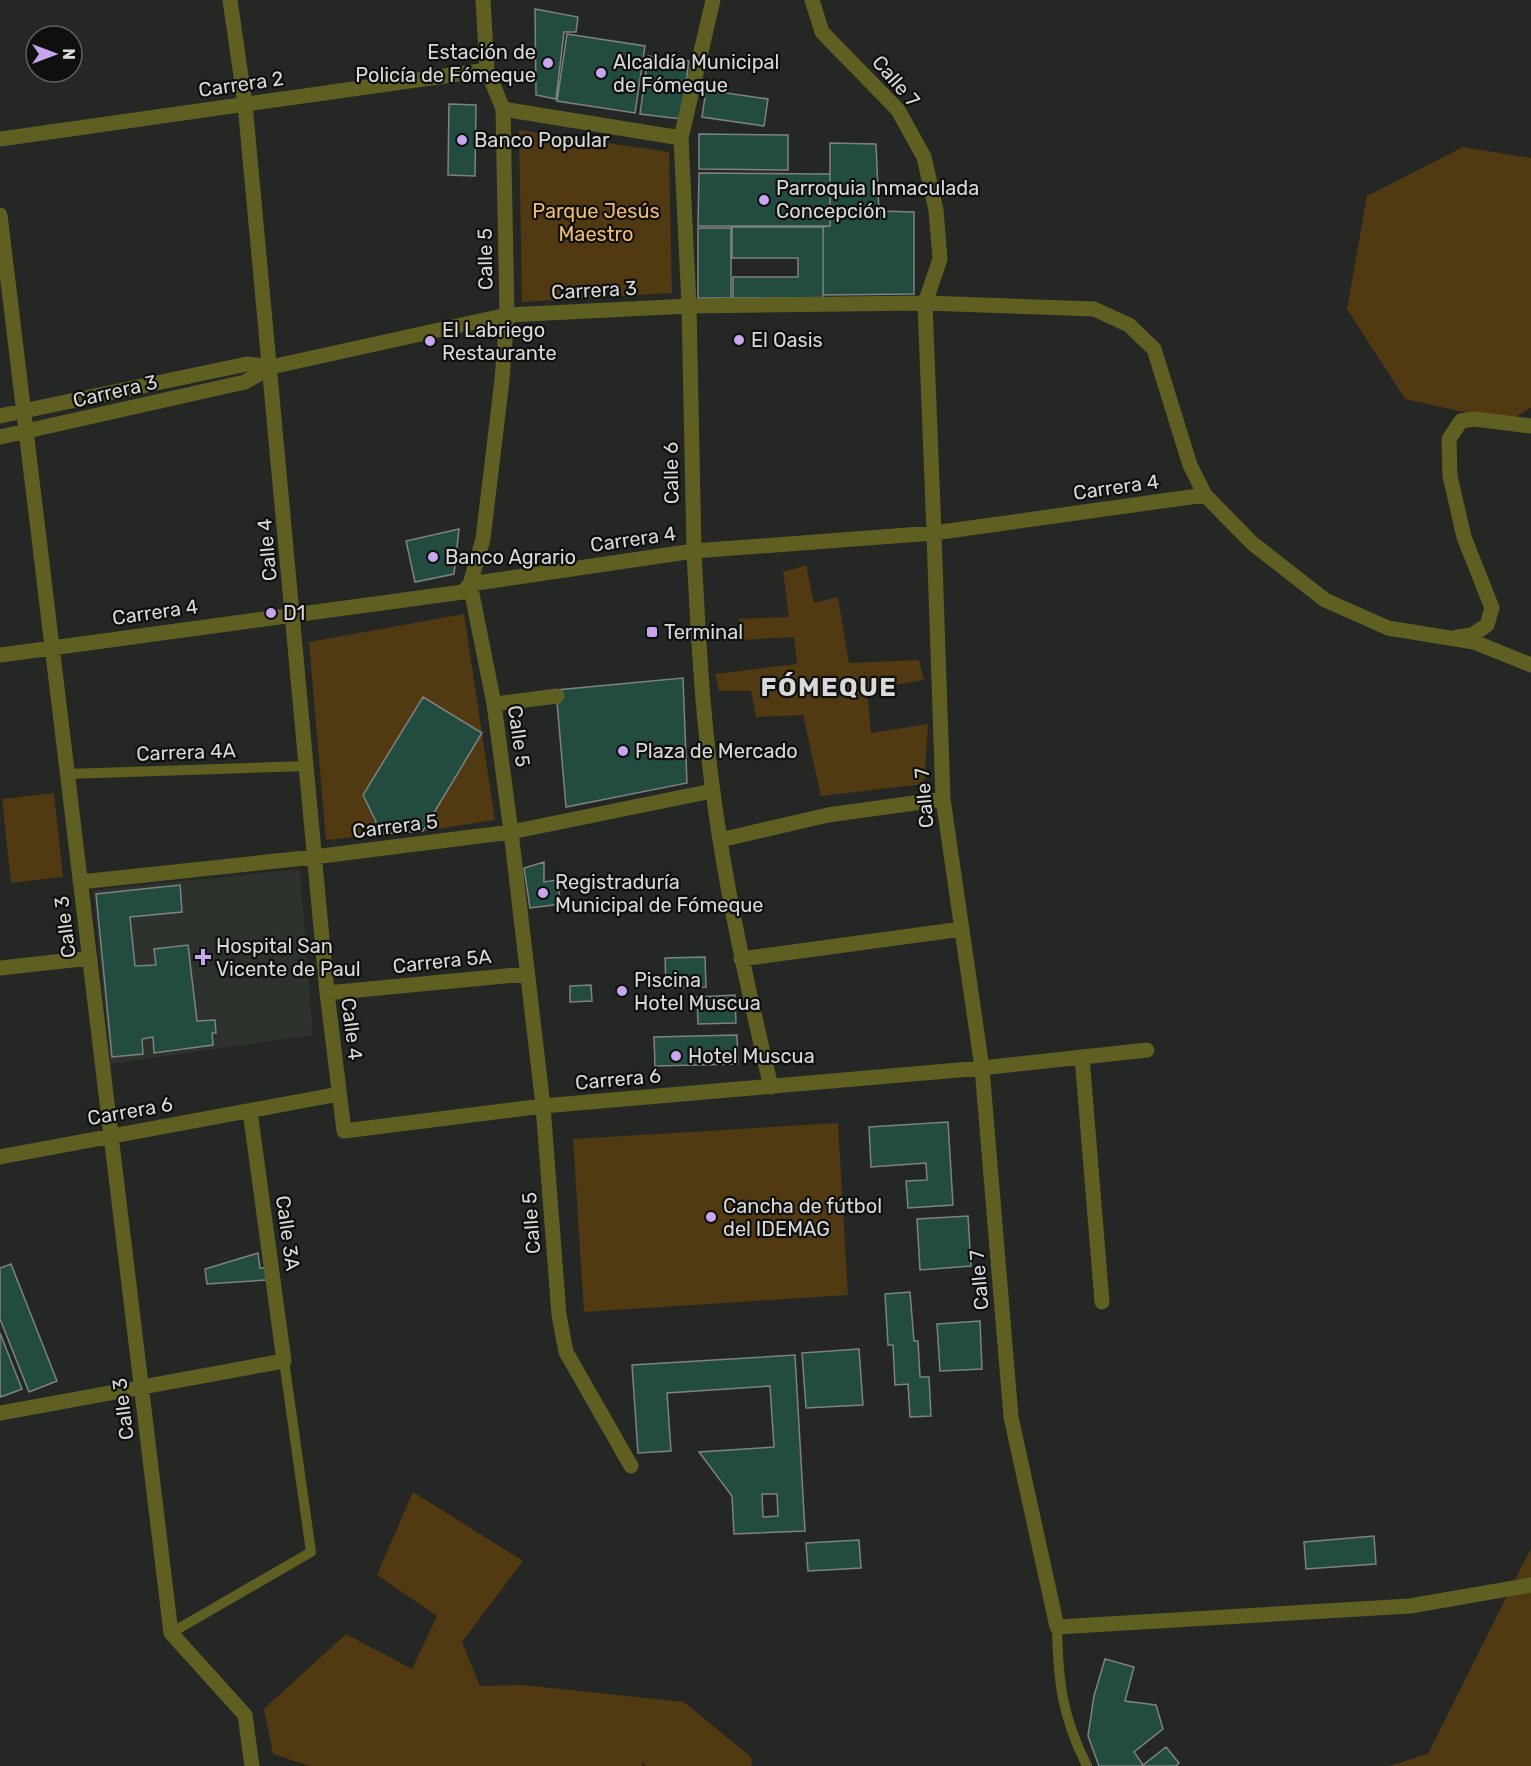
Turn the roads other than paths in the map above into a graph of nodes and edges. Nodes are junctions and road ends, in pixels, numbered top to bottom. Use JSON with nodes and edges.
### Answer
{"nodes":[{"id":1,"x":230,"y":0,"type":"edge"},
{"id":2,"x":483,"y":0,"type":"edge"},
{"id":3,"x":713,"y":0,"type":"edge"},
{"id":4,"x":812,"y":0,"type":"edge"},
{"id":5,"x":487,"y":70,"type":"junction"},
{"id":6,"x":245,"y":104,"type":"junction"},
{"id":7,"x":503,"y":109,"type":"junction"},
{"id":8,"x":681,"y":138,"type":"junction"},
{"id":9,"x":0,"y":139,"type":"edge"},
{"id":10,"x":0,"y":215,"type":"edge"},
{"id":11,"x":925,"y":303,"type":"junction"},
{"id":12,"x":688,"y":306,"type":"junction"},
{"id":13,"x":507,"y":315,"type":"junction"},
{"id":14,"x":271,"y":367,"type":"junction"},
{"id":15,"x":24,"y":412,"type":"junction"},
{"id":16,"x":0,"y":416,"type":"edge"},
{"id":17,"x":1531,"y":426,"type":"edge"},
{"id":18,"x":26,"y":433,"type":"junction"},
{"id":19,"x":0,"y":437,"type":"edge"},
{"id":20,"x":1205,"y":495,"type":"junction"},
{"id":21,"x":934,"y":533,"type":"junction"},
{"id":22,"x":694,"y":551,"type":"junction"},
{"id":23,"x":470,"y":584,"type":"junction"},
{"id":24,"x":294,"y":615,"type":"junction"},
{"id":25,"x":1448,"y":639,"type":"junction"},
{"id":26,"x":52,"y":648,"type":"junction"},
{"id":27,"x":0,"y":655,"type":"edge"},
{"id":28,"x":1531,"y":665,"type":"edge"},
{"id":29,"x":557,"y":696,"type":"dead end"},
{"id":30,"x":494,"y":704,"type":"junction"},
{"id":31,"x":306,"y":766,"type":"junction"},
{"id":32,"x":67,"y":774,"type":"junction"},
{"id":33,"x":712,"y":791,"type":"junction"},
{"id":34,"x":943,"y":799,"type":"junction"},
{"id":35,"x":511,"y":832,"type":"junction"},
{"id":36,"x":720,"y":840,"type":"junction"},
{"id":37,"x":314,"y":857,"type":"junction"},
{"id":38,"x":80,"y":882,"type":"junction"},
{"id":39,"x":962,"y":928,"type":"junction"},
{"id":40,"x":90,"y":958,"type":"junction"},
{"id":41,"x":741,"y":958,"type":"junction"},
{"id":42,"x":0,"y":968,"type":"edge"},
{"id":43,"x":526,"y":974,"type":"junction"},
{"id":44,"x":327,"y":993,"type":"junction"},
{"id":45,"x":1146,"y":1050,"type":"dead end"},
{"id":46,"x":1082,"y":1057,"type":"junction"},
{"id":47,"x":982,"y":1068,"type":"junction"},
{"id":48,"x":771,"y":1087,"type":"junction"},
{"id":49,"x":339,"y":1094,"type":"junction"},
{"id":50,"x":543,"y":1106,"type":"junction"},
{"id":51,"x":250,"y":1111,"type":"junction"},
{"id":52,"x":344,"y":1131,"type":"joint"},
{"id":53,"x":111,"y":1136,"type":"junction"},
{"id":54,"x":0,"y":1157,"type":"edge"},
{"id":55,"x":1101,"y":1302,"type":"dead end"},
{"id":56,"x":284,"y":1361,"type":"junction"},
{"id":57,"x":141,"y":1386,"type":"junction"},
{"id":58,"x":0,"y":1413,"type":"edge"},
{"id":59,"x":631,"y":1466,"type":"dead end"},
{"id":60,"x":1531,"y":1585,"type":"edge"},
{"id":61,"x":1056,"y":1627,"type":"junction"},
{"id":62,"x":171,"y":1633,"type":"junction"},
{"id":63,"x":252,"y":1766,"type":"edge"},
{"id":64,"x":1087,"y":1766,"type":"edge"}],
"edges":[{"from":1,"to":6,"type":"street","name":"Calle 4"},
{"from":2,"to":5,"type":"street","name":"Calle 5"},
{"from":3,"to":8,"type":"street","name":"Calle 6"},
{"from":4,"to":11,"type":"street","name":"Calle 7"},
{"from":5,"to":6,"type":"street","name":"Carrera 2"},
{"from":5,"to":7,"type":"street","name":"Calle 5"},
{"from":6,"to":9,"type":"street","name":"Carrera 2"},
{"from":6,"to":14,"type":"street","name":"Calle 4"},
{"from":7,"to":8,"type":"street"},
{"from":7,"to":13,"type":"street","name":"Calle 5"},
{"from":8,"to":12,"type":"street","name":"Calle 6"},
{"from":10,"to":15,"type":"street","name":"Calle 3"},
{"from":11,"to":12,"type":"street","name":"Carrera 3"},
{"from":11,"to":20,"type":"street","name":"Carrera 3"},
{"from":11,"to":21,"type":"street","name":"Calle 7"},
{"from":12,"to":13,"type":"street","name":"Carrera 3"},
{"from":12,"to":22,"type":"street","name":"Calle 6"},
{"from":13,"to":14,"type":"street","name":"Carrera 3"},
{"from":13,"to":23,"type":"street","name":"Calle 5"},
{"from":14,"to":15,"type":"street","name":"Carrera 3"},
{"from":14,"to":18,"type":"street","name":"Carrera 3"},
{"from":14,"to":24,"type":"street","name":"Calle 4"},
{"from":15,"to":16,"type":"street","name":"Carrera 3"},
{"from":15,"to":18,"type":"street","name":"Calle 3"},
{"from":17,"to":25,"type":"street"},
{"from":18,"to":19,"type":"street","name":"Carrera 3"},
{"from":18,"to":26,"type":"street","name":"Calle 3"},
{"from":20,"to":21,"type":"street","name":"Carrera 4"},
{"from":20,"to":25,"type":"street","name":"Carrera 3"},
{"from":21,"to":22,"type":"street","name":"Carrera 4"},
{"from":21,"to":34,"type":"street","name":"Calle 7"},
{"from":22,"to":23,"type":"street","name":"Carrera 4"},
{"from":22,"to":33,"type":"street","name":"Calle 6"},
{"from":23,"to":24,"type":"street","name":"Carrera 4"},
{"from":23,"to":30,"type":"street","name":"Calle 5"},
{"from":24,"to":26,"type":"street","name":"Carrera 4"},
{"from":24,"to":31,"type":"street","name":"Calle 4"},
{"from":25,"to":28,"type":"street","name":"Carrera 3"},
{"from":26,"to":27,"type":"street","name":"Carrera 4"},
{"from":26,"to":32,"type":"street","name":"Calle 3"},
{"from":29,"to":30,"type":"street"},
{"from":30,"to":35,"type":"street","name":"Calle 5"},
{"from":31,"to":32,"type":"lane","name":"Carrera 4A"},
{"from":31,"to":37,"type":"street","name":"Calle 4"},
{"from":32,"to":38,"type":"street","name":"Calle 3"},
{"from":33,"to":35,"type":"street","name":"Carrera 5"},
{"from":33,"to":36,"type":"street","name":"Calle 6"},
{"from":34,"to":36,"type":"street"},
{"from":34,"to":39,"type":"street","name":"Calle 7"},
{"from":35,"to":37,"type":"street","name":"Carrera 5"},
{"from":35,"to":43,"type":"street","name":"Calle 5"},
{"from":36,"to":41,"type":"street","name":"Calle 6"},
{"from":37,"to":38,"type":"street","name":"Carrera 5"},
{"from":37,"to":44,"type":"street","name":"Calle 4"},
{"from":38,"to":40,"type":"street","name":"Calle 3"},
{"from":39,"to":41,"type":"street"},
{"from":39,"to":47,"type":"street","name":"Calle 7"},
{"from":40,"to":42,"type":"street"},
{"from":40,"to":53,"type":"street","name":"Calle 3"},
{"from":41,"to":48,"type":"street","name":"Calle 6"},
{"from":43,"to":44,"type":"street","name":"Carrera 5A"},
{"from":43,"to":50,"type":"street","name":"Calle 5"},
{"from":44,"to":49,"type":"street","name":"Calle 4"},
{"from":45,"to":46,"type":"street","name":"Carrera 6"},
{"from":46,"to":47,"type":"street","name":"Carrera 6"},
{"from":46,"to":55,"type":"street"},
{"from":47,"to":48,"type":"street","name":"Carrera 6"},
{"from":47,"to":61,"type":"street","name":"Calle 7"},
{"from":48,"to":50,"type":"street","name":"Carrera 6"},
{"from":49,"to":51,"type":"street","name":"Carrera 6"},
{"from":49,"to":52,"type":"street","name":"Calle 4"},
{"from":50,"to":52,"type":"street","name":"Carrera 6"},
{"from":50,"to":59,"type":"street","name":"Calle 5"},
{"from":51,"to":53,"type":"street","name":"Carrera 6"},
{"from":51,"to":56,"type":"street","name":"Calle 3A"},
{"from":53,"to":54,"type":"street","name":"Carrera 6"},
{"from":53,"to":57,"type":"street","name":"Calle 3"},
{"from":56,"to":57,"type":"street"},
{"from":56,"to":62,"type":"lane"},
{"from":57,"to":58,"type":"street"},
{"from":57,"to":62,"type":"street","name":"Calle 3"},
{"from":60,"to":61,"type":"street"},
{"from":61,"to":64,"type":"lane"},
{"from":62,"to":63,"type":"street"}]}
